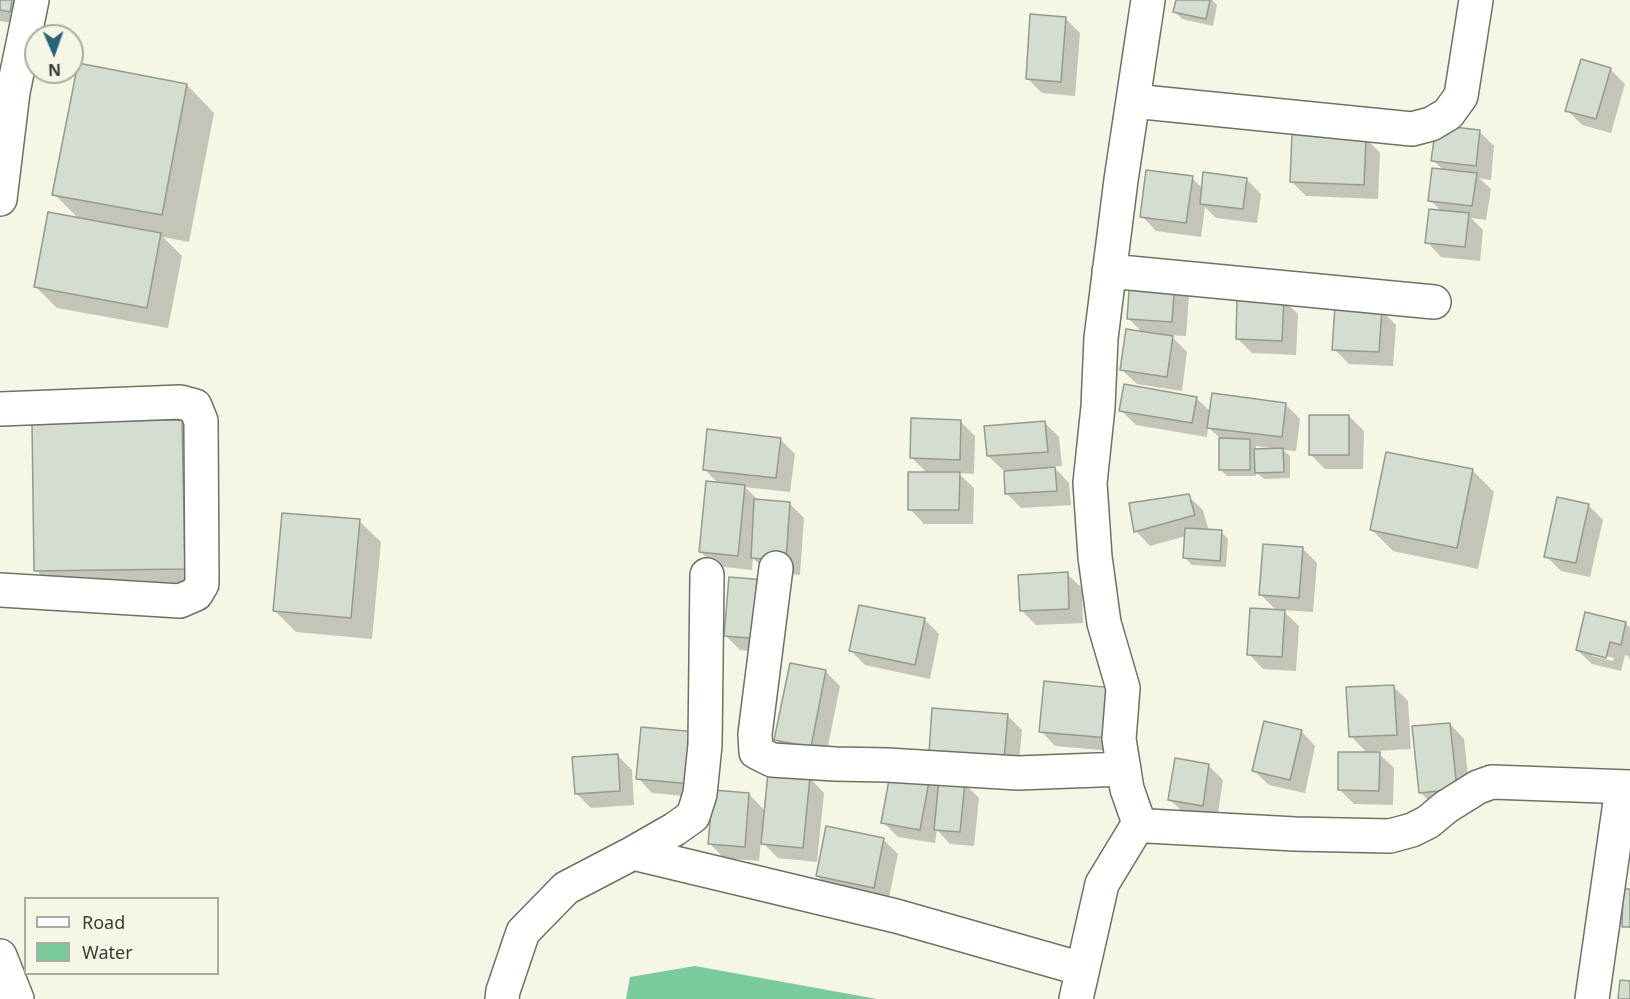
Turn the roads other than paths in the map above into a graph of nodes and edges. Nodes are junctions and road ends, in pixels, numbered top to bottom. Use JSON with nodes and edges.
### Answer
{"nodes":[{"id":1,"x":32,"y":0,"type":"edge"},
{"id":2,"x":1148,"y":0,"type":"edge"},
{"id":3,"x":1476,"y":0,"type":"edge"},
{"id":4,"x":12,"y":32,"type":"edge"},
{"id":5,"x":1133,"y":101,"type":"junction"},
{"id":6,"x":0,"y":199,"type":"edge"},
{"id":7,"x":1109,"y":271,"type":"junction"},
{"id":8,"x":1434,"y":302,"type":"dead end"},
{"id":9,"x":0,"y":410,"type":"edge"},
{"id":10,"x":776,"y":568,"type":"dead end"},
{"id":11,"x":707,"y":575,"type":"dead end"},
{"id":12,"x":0,"y":590,"type":"edge"},
{"id":13,"x":1124,"y":769,"type":"junction"},
{"id":14,"x":1626,"y":788,"type":"edge"},
{"id":15,"x":1139,"y":823,"type":"junction"},
{"id":16,"x":633,"y":853,"type":"junction"},
{"id":17,"x":0,"y":956,"type":"edge"},
{"id":18,"x":1079,"y":984,"type":"edge"},
{"id":19,"x":17,"y":999,"type":"edge"},
{"id":20,"x":502,"y":999,"type":"edge"},
{"id":21,"x":1592,"y":999,"type":"edge"}],
"edges":[{"from":1,"to":4,"type":"street"},
{"from":2,"to":5,"type":"street"},
{"from":3,"to":5,"type":"street"},
{"from":4,"to":6,"type":"street"},
{"from":5,"to":7,"type":"street"},
{"from":7,"to":8,"type":"street"},
{"from":7,"to":13,"type":"street"},
{"from":9,"to":12,"type":"street"},
{"from":10,"to":13,"type":"street"},
{"from":11,"to":16,"type":"street"},
{"from":13,"to":15,"type":"street"},
{"from":14,"to":15,"type":"street"},
{"from":14,"to":21,"type":"street"},
{"from":15,"to":18,"type":"street"},
{"from":16,"to":18,"type":"street"},
{"from":16,"to":20,"type":"street"},
{"from":17,"to":19,"type":"street"}]}
